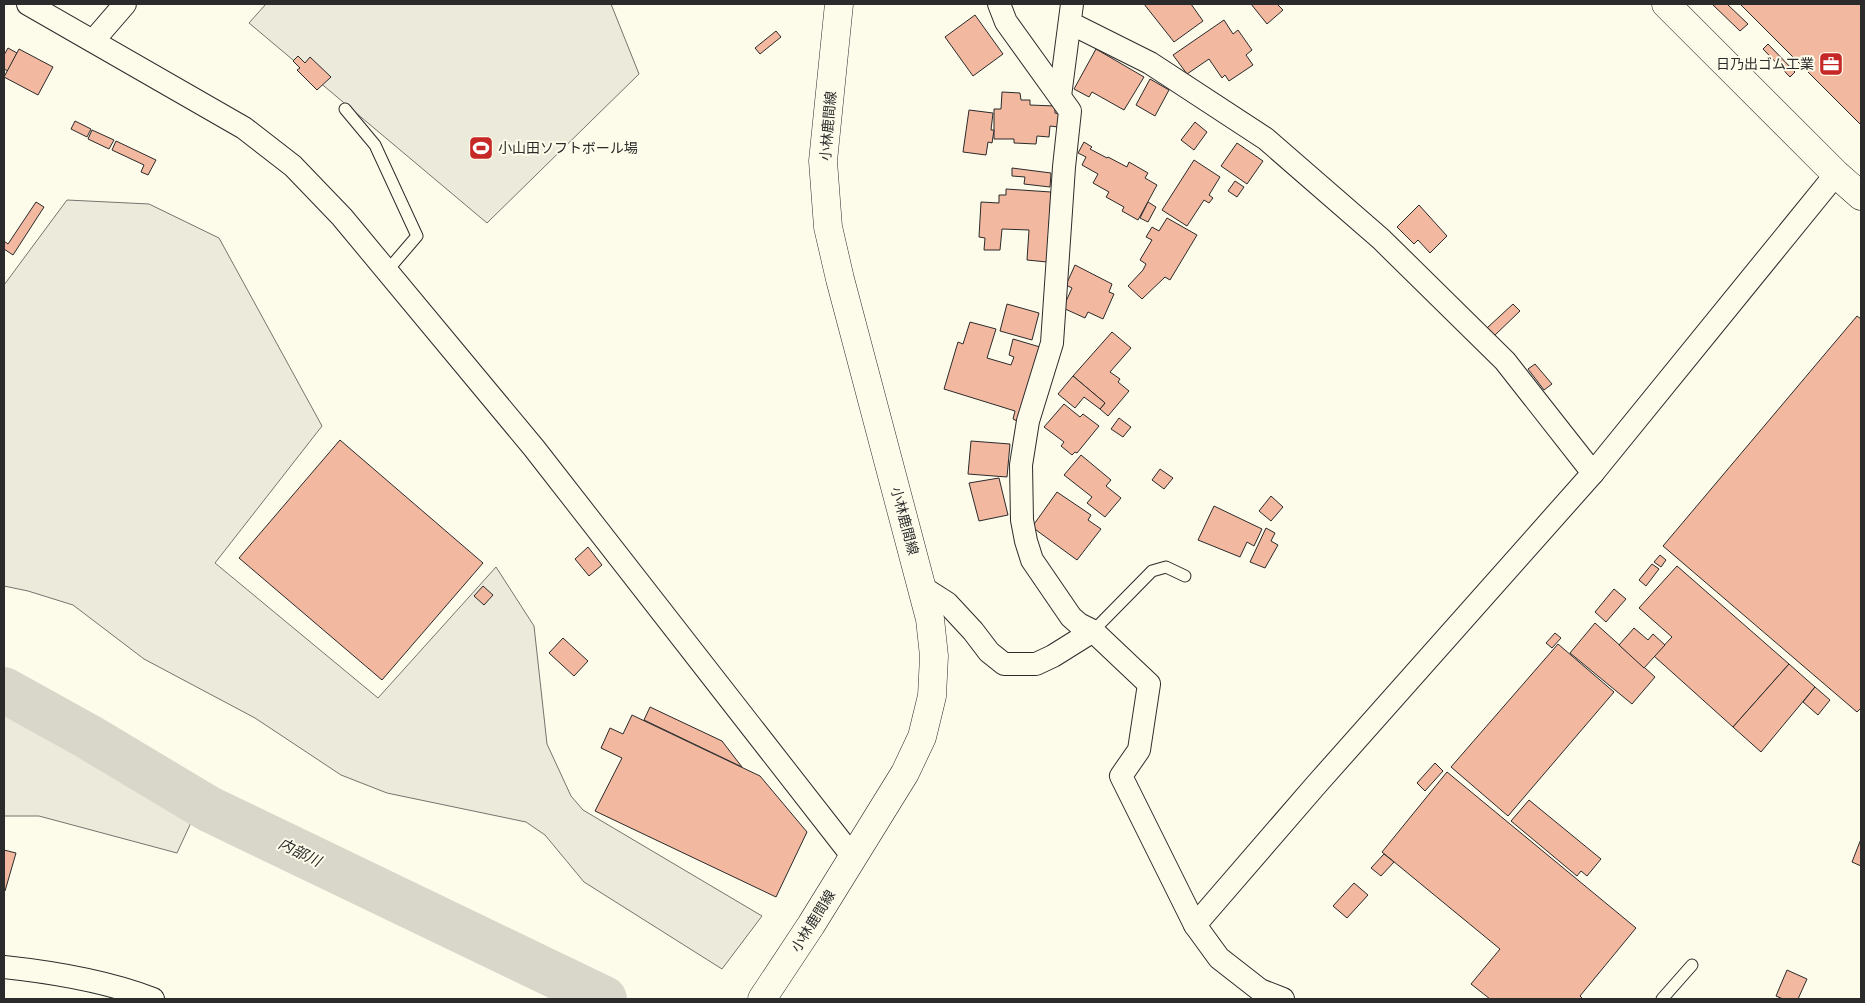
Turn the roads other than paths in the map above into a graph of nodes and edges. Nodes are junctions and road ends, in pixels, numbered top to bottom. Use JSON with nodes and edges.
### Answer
{"nodes":[{"id":1,"x":28,"y":4,"type":"edge"},
{"id":2,"x":125,"y":4,"type":"edge"},
{"id":3,"x":839,"y":4,"type":"edge"},
{"id":4,"x":999,"y":4,"type":"edge"},
{"id":5,"x":1666,"y":4,"type":"edge"},
{"id":6,"x":1071,"y":14,"type":"edge"},
{"id":7,"x":93,"y":41,"type":"junction"},
{"id":8,"x":1060,"y":96,"type":"junction"},
{"id":9,"x":345,"y":109,"type":"dead end"},
{"id":10,"x":1836,"y":174,"type":"junction"},
{"id":11,"x":1861,"y":196,"type":"edge"},
{"id":12,"x":388,"y":271,"type":"junction"},
{"id":13,"x":1592,"y":473,"type":"junction"},
{"id":14,"x":1185,"y":576,"type":"dead end"},
{"id":15,"x":922,"y":587,"type":"junction"},
{"id":16,"x":1093,"y":631,"type":"junction"},
{"id":17,"x":853,"y":857,"type":"junction"},
{"id":18,"x":1195,"y":925,"type":"junction"},
{"id":19,"x":1692,"y":965,"type":"dead end"},
{"id":20,"x":4,"y":967,"type":"edge"},
{"id":21,"x":153,"y":999,"type":"edge"},
{"id":22,"x":762,"y":999,"type":"edge"},
{"id":23,"x":1283,"y":999,"type":"edge"},
{"id":24,"x":1662,"y":999,"type":"edge"}],
"edges":[{"from":1,"to":7,"type":"street"},
{"from":2,"to":7,"type":"street"},
{"from":3,"to":15,"type":"main road","name":"小林鹿間線"},
{"from":4,"to":8,"type":"street"},
{"from":5,"to":10,"type":"main road"},
{"from":6,"to":8,"type":"street"},
{"from":6,"to":13,"type":"street"},
{"from":7,"to":12,"type":"street"},
{"from":8,"to":16,"type":"street"},
{"from":9,"to":12,"type":"lane"},
{"from":10,"to":11,"type":"main road"},
{"from":10,"to":13,"type":"street"},
{"from":12,"to":17,"type":"street"},
{"from":13,"to":18,"type":"street"},
{"from":14,"to":16,"type":"lane"},
{"from":15,"to":16,"type":"street"},
{"from":15,"to":17,"type":"main road","name":"小林鹿間線"},
{"from":16,"to":18,"type":"street"},
{"from":17,"to":22,"type":"main road","name":"小林鹿間線"},
{"from":18,"to":23,"type":"street"},
{"from":19,"to":24,"type":"lane"},
{"from":20,"to":21,"type":"street"}]}
